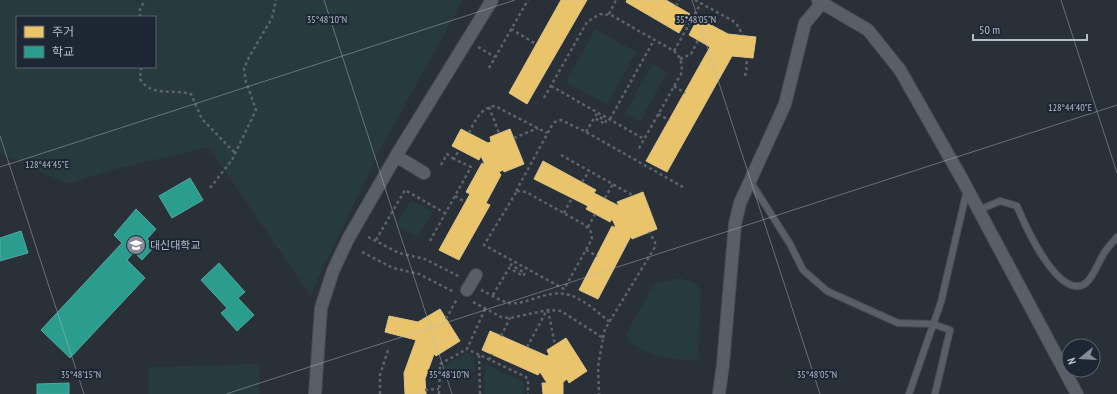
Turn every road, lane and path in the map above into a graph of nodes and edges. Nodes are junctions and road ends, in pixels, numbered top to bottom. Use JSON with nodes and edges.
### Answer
{"nodes":[{"id":1,"x":145,"y":0,"type":"edge"},
{"id":2,"x":276,"y":0,"type":"edge"},
{"id":3,"x":492,"y":0,"type":"edge"},
{"id":4,"x":528,"y":0,"type":"edge"},
{"id":5,"x":616,"y":0,"type":"edge"},
{"id":6,"x":679,"y":0,"type":"edge"},
{"id":7,"x":695,"y":0,"type":"edge"},
{"id":8,"x":820,"y":1,"type":"edge"},
{"id":9,"x":701,"y":3,"type":"junction"},
{"id":10,"x":676,"y":6,"type":"dead end"},
{"id":11,"x":609,"y":14,"type":"junction"},
{"id":12,"x":140,"y":16,"type":"edge"},
{"id":13,"x":511,"y":29,"type":"junction"},
{"id":14,"x":743,"y":35,"type":"dead end"},
{"id":15,"x":654,"y":40,"type":"junction"},
{"id":16,"x":698,"y":40,"type":"dead end"},
{"id":17,"x":536,"y":44,"type":"dead end"},
{"id":18,"x":476,"y":46,"type":"dead end"},
{"id":19,"x":674,"y":51,"type":"junction"},
{"id":20,"x":495,"y":57,"type":"junction"},
{"id":21,"x":746,"y":58,"type":"dead end"},
{"id":22,"x":680,"y":60,"type":"junction"},
{"id":23,"x":141,"y":68,"type":"edge"},
{"id":24,"x":489,"y":68,"type":"dead end"},
{"id":25,"x":745,"y":76,"type":"dead end"},
{"id":26,"x":551,"y":86,"type":"junction"},
{"id":27,"x":674,"y":86,"type":"junction"},
{"id":28,"x":685,"y":93,"type":"dead end"},
{"id":29,"x":544,"y":98,"type":"dead end"},
{"id":30,"x":489,"y":107,"type":"junction"},
{"id":31,"x":598,"y":112,"type":"junction"},
{"id":32,"x":658,"y":114,"type":"junction"},
{"id":33,"x":610,"y":119,"type":"junction"},
{"id":34,"x":669,"y":120,"type":"dead end"},
{"id":35,"x":538,"y":128,"type":"junction"},
{"id":36,"x":586,"y":132,"type":"junction"},
{"id":37,"x":499,"y":133,"type":"dead end"},
{"id":38,"x":547,"y":133,"type":"junction"},
{"id":39,"x":469,"y":134,"type":"dead end"},
{"id":40,"x":514,"y":138,"type":"dead end"},
{"id":41,"x":644,"y":139,"type":"junction"},
{"id":42,"x":460,"y":150,"type":"dead end"},
{"id":43,"x":638,"y":150,"type":"dead end"},
{"id":44,"x":236,"y":153,"type":"junction"},
{"id":45,"x":561,"y":155,"type":"dead end"},
{"id":46,"x":396,"y":156,"type":"junction"},
{"id":47,"x":454,"y":159,"type":"junction"},
{"id":48,"x":441,"y":165,"type":"dead end"},
{"id":49,"x":588,"y":171,"type":"junction"},
{"id":50,"x":424,"y":173,"type":"dead end"},
{"id":51,"x":750,"y":181,"type":"junction"},
{"id":52,"x":582,"y":182,"type":"dead end"},
{"id":53,"x":613,"y":184,"type":"junction"},
{"id":54,"x":683,"y":187,"type":"dead end"},
{"id":55,"x":210,"y":188,"type":"dead end"},
{"id":56,"x":967,"y":188,"type":"junction"},
{"id":57,"x":514,"y":194,"type":"junction"},
{"id":58,"x":455,"y":196,"type":"junction"},
{"id":59,"x":634,"y":196,"type":"dead end"},
{"id":60,"x":572,"y":198,"type":"dead end"},
{"id":61,"x":605,"y":198,"type":"dead end"},
{"id":62,"x":465,"y":202,"type":"dead end"},
{"id":63,"x":979,"y":210,"type":"junction"},
{"id":64,"x":445,"y":213,"type":"junction"},
{"id":65,"x":564,"y":213,"type":"junction"},
{"id":66,"x":595,"y":214,"type":"dead end"},
{"id":67,"x":588,"y":227,"type":"junction"},
{"id":68,"x":649,"y":232,"type":"dead end"},
{"id":69,"x":368,"y":237,"type":"dead end"},
{"id":70,"x":1117,"y":238,"type":"edge"},
{"id":71,"x":376,"y":240,"type":"junction"},
{"id":72,"x":430,"y":241,"type":"dead end"},
{"id":73,"x":586,"y":250,"type":"junction"},
{"id":74,"x":362,"y":252,"type":"dead end"},
{"id":75,"x":597,"y":256,"type":"dead end"},
{"id":76,"x":513,"y":261,"type":"junction"},
{"id":77,"x":493,"y":295,"type":"junction"},
{"id":78,"x":472,"y":302,"type":"dead end"},
{"id":79,"x":485,"y":309,"type":"junction"},
{"id":80,"x":548,"y":310,"type":"junction"},
{"id":81,"x":510,"y":318,"type":"junction"},
{"id":82,"x":446,"y":319,"type":"dead end"},
{"id":83,"x":610,"y":322,"type":"junction"},
{"id":84,"x":933,"y":324,"type":"junction"},
{"id":85,"x":501,"y":336,"type":"dead end"},
{"id":86,"x":603,"y":338,"type":"junction"},
{"id":87,"x":555,"y":345,"type":"dead end"},
{"id":88,"x":389,"y":347,"type":"dead end"},
{"id":89,"x":527,"y":348,"type":"dead end"},
{"id":90,"x":467,"y":349,"type":"junction"},
{"id":91,"x":492,"y":354,"type":"dead end"},
{"id":92,"x":479,"y":355,"type":"junction"},
{"id":93,"x":489,"y":360,"type":"junction"},
{"id":94,"x":439,"y":389,"type":"junction"},
{"id":95,"x":425,"y":390,"type":"dead end"},
{"id":96,"x":315,"y":394,"type":"edge"},
{"id":97,"x":380,"y":394,"type":"edge"},
{"id":98,"x":439,"y":394,"type":"edge"},
{"id":99,"x":480,"y":394,"type":"edge"},
{"id":100,"x":528,"y":394,"type":"edge"},
{"id":101,"x":599,"y":394,"type":"edge"},
{"id":102,"x":719,"y":394,"type":"edge"},
{"id":103,"x":909,"y":394,"type":"edge"},
{"id":104,"x":935,"y":394,"type":"edge"},
{"id":105,"x":1076,"y":394,"type":"edge"}],
"edges":[{"from":1,"to":12,"type":"path"},
{"from":2,"to":44,"type":"path"},
{"from":3,"to":46,"type":"street"},
{"from":4,"to":13,"type":"path"},
{"from":5,"to":11,"type":"path"},
{"from":6,"to":10,"type":"path"},
{"from":7,"to":9,"type":"path"},
{"from":8,"to":51,"type":"street"},
{"from":8,"to":56,"type":"street"},
{"from":9,"to":14,"type":"path"},
{"from":9,"to":19,"type":"path"},
{"from":11,"to":15,"type":"path"},
{"from":11,"to":26,"type":"path"},
{"from":13,"to":17,"type":"path"},
{"from":13,"to":20,"type":"path"},
{"from":15,"to":19,"type":"path"},
{"from":15,"to":33,"type":"path"},
{"from":16,"to":22,"type":"path"},
{"from":18,"to":20,"type":"path"},
{"from":19,"to":22,"type":"path"},
{"from":20,"to":24,"type":"path"},
{"from":21,"to":25,"type":"path"},
{"from":22,"to":27,"type":"path"},
{"from":23,"to":44,"type":"path"},
{"from":26,"to":29,"type":"path"},
{"from":26,"to":31,"type":"path"},
{"from":27,"to":28,"type":"path"},
{"from":27,"to":32,"type":"path"},
{"from":30,"to":35,"type":"path"},
{"from":30,"to":37,"type":"path"},
{"from":30,"to":39,"type":"path"},
{"from":31,"to":33,"type":"path"},
{"from":31,"to":36,"type":"path"},
{"from":32,"to":34,"type":"path"},
{"from":32,"to":41,"type":"path"},
{"from":33,"to":41,"type":"path"},
{"from":35,"to":38,"type":"path"},
{"from":35,"to":40,"type":"path"},
{"from":36,"to":38,"type":"path"},
{"from":36,"to":54,"type":"path"},
{"from":38,"to":57,"type":"path"},
{"from":41,"to":43,"type":"path"},
{"from":42,"to":47,"type":"path"},
{"from":44,"to":55,"type":"path"},
{"from":45,"to":49,"type":"path"},
{"from":46,"to":50,"type":"street"},
{"from":46,"to":96,"type":"street"},
{"from":47,"to":48,"type":"path"},
{"from":47,"to":58,"type":"path"},
{"from":49,"to":52,"type":"path"},
{"from":49,"to":53,"type":"path"},
{"from":51,"to":84,"type":"lane"},
{"from":51,"to":102,"type":"street"},
{"from":53,"to":59,"type":"path"},
{"from":53,"to":61,"type":"path"},
{"from":56,"to":63,"type":"street"},
{"from":56,"to":84,"type":"lane"},
{"from":57,"to":65,"type":"path"},
{"from":57,"to":76,"type":"path"},
{"from":58,"to":62,"type":"path"},
{"from":58,"to":64,"type":"path"},
{"from":60,"to":65,"type":"path"},
{"from":63,"to":70,"type":"lane"},
{"from":63,"to":105,"type":"street"},
{"from":64,"to":71,"type":"path"},
{"from":64,"to":72,"type":"path"},
{"from":65,"to":67,"type":"path"},
{"from":66,"to":67,"type":"path"},
{"from":67,"to":73,"type":"path"},
{"from":68,"to":83,"type":"path"},
{"from":69,"to":71,"type":"path"},
{"from":71,"to":77,"type":"path"},
{"from":73,"to":75,"type":"path"},
{"from":73,"to":76,"type":"path"},
{"from":74,"to":82,"type":"path"},
{"from":76,"to":77,"type":"path"},
{"from":77,"to":83,"type":"path"},
{"from":78,"to":79,"type":"path"},
{"from":79,"to":81,"type":"path"},
{"from":79,"to":90,"type":"path"},
{"from":80,"to":81,"type":"path"},
{"from":80,"to":86,"type":"path"},
{"from":80,"to":87,"type":"path"},
{"from":80,"to":89,"type":"path"},
{"from":81,"to":85,"type":"path"},
{"from":83,"to":86,"type":"path"},
{"from":84,"to":103,"type":"lane"},
{"from":84,"to":104,"type":"lane"},
{"from":86,"to":101,"type":"path"},
{"from":88,"to":97,"type":"path"},
{"from":90,"to":92,"type":"path"},
{"from":90,"to":94,"type":"path"},
{"from":91,"to":93,"type":"path"},
{"from":92,"to":93,"type":"path"},
{"from":92,"to":99,"type":"path"},
{"from":93,"to":100,"type":"path"},
{"from":94,"to":95,"type":"path"},
{"from":94,"to":98,"type":"path"}]}
